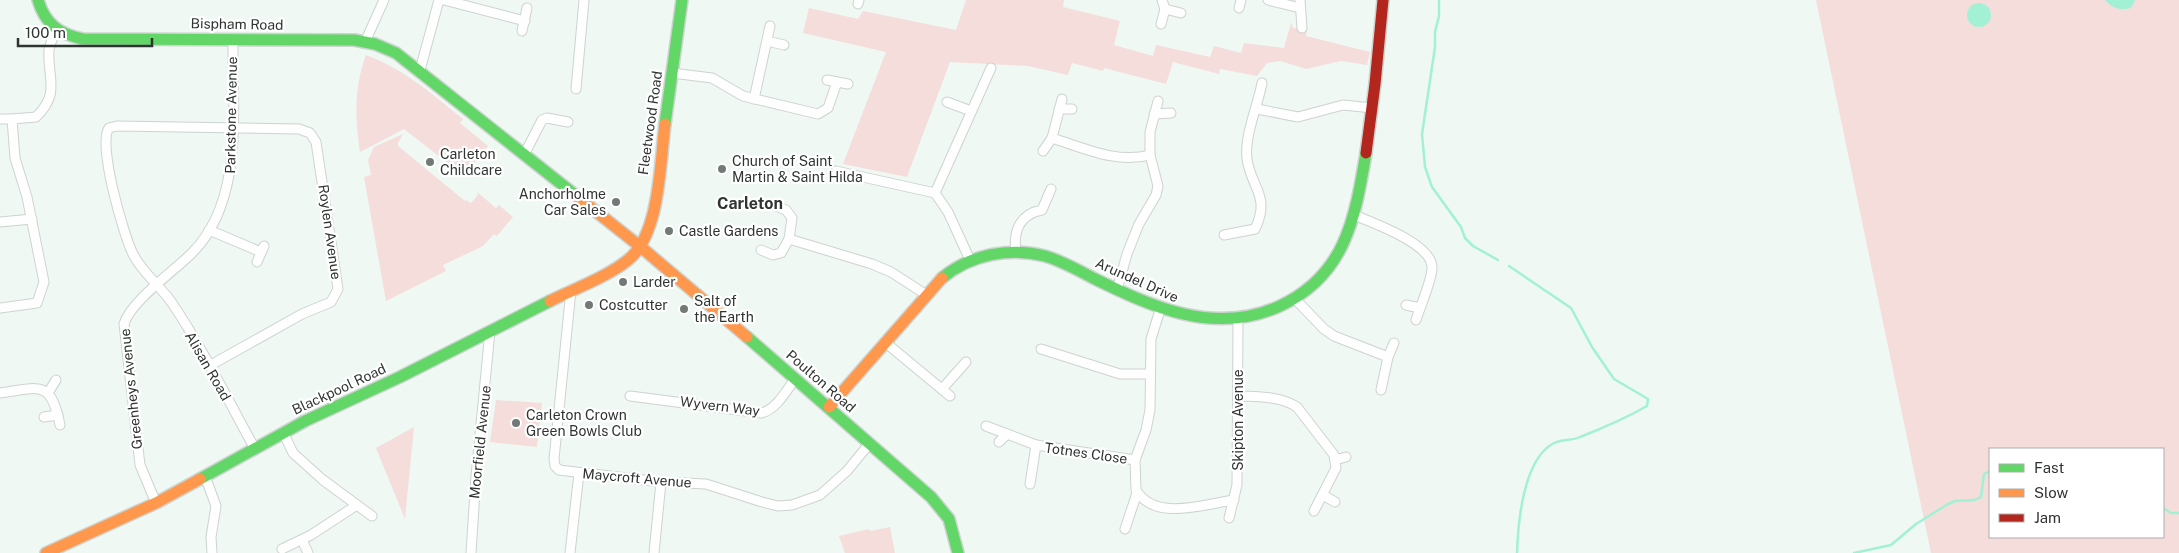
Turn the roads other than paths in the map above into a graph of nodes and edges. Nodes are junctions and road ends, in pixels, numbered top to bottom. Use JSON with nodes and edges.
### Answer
{"nodes":[{"id":1,"x":38,"y":0,"type":"edge"},
{"id":2,"x":384,"y":0,"type":"edge"},
{"id":3,"x":439,"y":0,"type":"edge"},
{"id":4,"x":444,"y":0,"type":"edge"},
{"id":5,"x":584,"y":0,"type":"edge"},
{"id":6,"x":682,"y":0,"type":"edge"},
{"id":7,"x":1268,"y":0,"type":"edge"},
{"id":8,"x":1383,"y":0,"type":"edge"},
{"id":9,"x":1163,"y":4,"type":"edge"},
{"id":10,"x":1300,"y":4,"type":"edge"},
{"id":11,"x":527,"y":8,"type":"dead end"},
{"id":12,"x":1181,"y":13,"type":"dead end"},
{"id":13,"x":525,"y":21,"type":"junction"},
{"id":14,"x":1161,"y":24,"type":"dead end"},
{"id":15,"x":770,"y":26,"type":"dead end"},
{"id":16,"x":1302,"y":28,"type":"dead end"},
{"id":17,"x":522,"y":30,"type":"dead end"},
{"id":18,"x":56,"y":31,"type":"junction"},
{"id":19,"x":232,"y":39,"type":"junction"},
{"id":20,"x":767,"y":41,"type":"junction"},
{"id":21,"x":365,"y":42,"type":"junction"},
{"id":22,"x":784,"y":45,"type":"dead end"},
{"id":23,"x":991,"y":68,"type":"dead end"},
{"id":24,"x":420,"y":70,"type":"junction"},
{"id":25,"x":672,"y":73,"type":"junction"},
{"id":26,"x":827,"y":80,"type":"dead end"},
{"id":27,"x":837,"y":82,"type":"junction"},
{"id":28,"x":1262,"y":83,"type":"dead end"},
{"id":29,"x":848,"y":84,"type":"dead end"},
{"id":30,"x":576,"y":89,"type":"dead end"},
{"id":31,"x":754,"y":99,"type":"junction"},
{"id":32,"x":1062,"y":99,"type":"dead end"},
{"id":33,"x":1158,"y":101,"type":"dead end"},
{"id":34,"x":947,"y":102,"type":"dead end"},
{"id":35,"x":1372,"y":108,"type":"junction"},
{"id":36,"x":1059,"y":109,"type":"junction"},
{"id":37,"x":1072,"y":109,"type":"dead end"},
{"id":38,"x":1257,"y":109,"type":"junction"},
{"id":39,"x":971,"y":112,"type":"junction"},
{"id":40,"x":1171,"y":112,"type":"dead end"},
{"id":41,"x":1154,"y":114,"type":"junction"},
{"id":42,"x":12,"y":119,"type":"junction"},
{"id":43,"x":0,"y":120,"type":"edge"},
{"id":44,"x":568,"y":122,"type":"dead end"},
{"id":45,"x":232,"y":129,"type":"junction"},
{"id":46,"x":1052,"y":138,"type":"junction"},
{"id":47,"x":1043,"y":151,"type":"dead end"},
{"id":48,"x":524,"y":155,"type":"junction"},
{"id":49,"x":1150,"y":155,"type":"junction"},
{"id":50,"x":836,"y":171,"type":"dead end"},
{"id":51,"x":1051,"y":189,"type":"dead end"},
{"id":52,"x":935,"y":193,"type":"junction"},
{"id":53,"x":776,"y":206,"type":"dead end"},
{"id":54,"x":1354,"y":215,"type":"junction"},
{"id":55,"x":32,"y":218,"type":"junction"},
{"id":56,"x":0,"y":222,"type":"edge"},
{"id":57,"x":209,"y":230,"type":"junction"},
{"id":58,"x":1224,"y":235,"type":"dead end"},
{"id":59,"x":789,"y":239,"type":"junction"},
{"id":60,"x":642,"y":248,"type":"junction"},
{"id":61,"x":761,"y":250,"type":"dead end"},
{"id":62,"x":1016,"y":252,"type":"junction"},
{"id":63,"x":970,"y":260,"type":"junction"},
{"id":64,"x":257,"y":262,"type":"dead end"},
{"id":65,"x":158,"y":285,"type":"junction"},
{"id":66,"x":571,"y":290,"type":"junction"},
{"id":67,"x":1117,"y":290,"type":"junction"},
{"id":68,"x":925,"y":294,"type":"junction"},
{"id":69,"x":1295,"y":299,"type":"junction"},
{"id":70,"x":1406,"y":305,"type":"dead end"},
{"id":71,"x":0,"y":308,"type":"edge"},
{"id":72,"x":1420,"y":308,"type":"junction"},
{"id":73,"x":1160,"y":310,"type":"junction"},
{"id":74,"x":1416,"y":320,"type":"dead end"},
{"id":75,"x":1238,"y":321,"type":"junction"},
{"id":76,"x":490,"y":331,"type":"junction"},
{"id":77,"x":886,"y":342,"type":"junction"},
{"id":78,"x":1394,"y":343,"type":"dead end"},
{"id":79,"x":1041,"y":349,"type":"dead end"},
{"id":80,"x":1388,"y":356,"type":"junction"},
{"id":81,"x":966,"y":362,"type":"dead end"},
{"id":82,"x":209,"y":366,"type":"junction"},
{"id":83,"x":1149,"y":374,"type":"junction"},
{"id":84,"x":795,"y":379,"type":"junction"},
{"id":85,"x":56,"y":380,"type":"dead end"},
{"id":86,"x":942,"y":389,"type":"junction"},
{"id":87,"x":1381,"y":390,"type":"dead end"},
{"id":88,"x":0,"y":393,"type":"edge"},
{"id":89,"x":48,"y":394,"type":"junction"},
{"id":90,"x":630,"y":396,"type":"dead end"},
{"id":91,"x":950,"y":396,"type":"dead end"},
{"id":92,"x":1239,"y":396,"type":"junction"},
{"id":93,"x":829,"y":407,"type":"junction"},
{"id":94,"x":58,"y":415,"type":"junction"},
{"id":95,"x":44,"y":417,"type":"dead end"},
{"id":96,"x":60,"y":425,"type":"dead end"},
{"id":97,"x":986,"y":426,"type":"dead end"},
{"id":98,"x":283,"y":432,"type":"junction"},
{"id":99,"x":1007,"y":434,"type":"junction"},
{"id":100,"x":999,"y":442,"type":"dead end"},
{"id":101,"x":870,"y":443,"type":"junction"},
{"id":102,"x":1036,"y":445,"type":"junction"},
{"id":103,"x":255,"y":449,"type":"junction"},
{"id":104,"x":1346,"y":457,"type":"dead end"},
{"id":105,"x":1135,"y":460,"type":"junction"},
{"id":106,"x":1335,"y":460,"type":"junction"},
{"id":107,"x":579,"y":472,"type":"junction"},
{"id":108,"x":205,"y":476,"type":"junction"},
{"id":109,"x":661,"y":482,"type":"junction"},
{"id":110,"x":1030,"y":484,"type":"dead end"},
{"id":111,"x":1137,"y":493,"type":"junction"},
{"id":112,"x":1323,"y":495,"type":"junction"},
{"id":113,"x":1234,"y":500,"type":"junction"},
{"id":114,"x":1335,"y":502,"type":"dead end"},
{"id":115,"x":156,"y":503,"type":"junction"},
{"id":116,"x":357,"y":506,"type":"junction"},
{"id":117,"x":1314,"y":511,"type":"dead end"},
{"id":118,"x":372,"y":516,"type":"dead end"},
{"id":119,"x":1229,"y":518,"type":"dead end"},
{"id":120,"x":1125,"y":528,"type":"dead end"},
{"id":121,"x":302,"y":540,"type":"junction"},
{"id":122,"x":282,"y":549,"type":"dead end"},
{"id":123,"x":46,"y":553,"type":"edge"},
{"id":124,"x":212,"y":553,"type":"edge"},
{"id":125,"x":308,"y":553,"type":"edge"},
{"id":126,"x":471,"y":553,"type":"edge"},
{"id":127,"x":570,"y":553,"type":"edge"},
{"id":128,"x":654,"y":553,"type":"edge"},
{"id":129,"x":958,"y":553,"type":"edge"}],
"edges":[{"from":1,"to":18,"type":"street"},
{"from":2,"to":21,"type":"street"},
{"from":3,"to":24,"type":"street"},
{"from":4,"to":13,"type":"street"},
{"from":5,"to":30,"type":"street"},
{"from":6,"to":25,"type":"street","name":"Fleetwood Road"},
{"from":7,"to":10,"type":"street"},
{"from":8,"to":35,"type":"street","name":"Arundel Drive"},
{"from":9,"to":12,"type":"street"},
{"from":9,"to":14,"type":"street"},
{"from":10,"to":16,"type":"street"},
{"from":11,"to":13,"type":"street"},
{"from":13,"to":17,"type":"street"},
{"from":15,"to":20,"type":"street"},
{"from":18,"to":19,"type":"street","name":"Bispham Road"},
{"from":18,"to":42,"type":"street"},
{"from":19,"to":21,"type":"street","name":"Bispham Road"},
{"from":19,"to":45,"type":"street","name":"Parkstone Avenue"},
{"from":20,"to":22,"type":"street"},
{"from":20,"to":31,"type":"street"},
{"from":21,"to":24,"type":"street","name":"Bispham Road"},
{"from":23,"to":39,"type":"street"},
{"from":24,"to":48,"type":"street","name":"Bispham Road"},
{"from":25,"to":31,"type":"street"},
{"from":25,"to":60,"type":"street","name":"Fleetwood Road"},
{"from":26,"to":27,"type":"street"},
{"from":27,"to":29,"type":"street"},
{"from":27,"to":31,"type":"street"},
{"from":28,"to":38,"type":"street"},
{"from":32,"to":36,"type":"street"},
{"from":33,"to":41,"type":"street"},
{"from":34,"to":39,"type":"street"},
{"from":35,"to":38,"type":"street"},
{"from":35,"to":54,"type":"street","name":"Arundel Drive"},
{"from":36,"to":37,"type":"street"},
{"from":36,"to":46,"type":"street"},
{"from":38,"to":58,"type":"street"},
{"from":39,"to":52,"type":"street"},
{"from":40,"to":41,"type":"street"},
{"from":41,"to":49,"type":"street"},
{"from":42,"to":43,"type":"street"},
{"from":42,"to":55,"type":"street"},
{"from":44,"to":48,"type":"street"},
{"from":45,"to":57,"type":"street","name":"Parkstone Avenue"},
{"from":45,"to":65,"type":"street","name":"Alisan Road"},
{"from":45,"to":82,"type":"street","name":"Roylen Avenue"},
{"from":46,"to":47,"type":"street"},
{"from":46,"to":49,"type":"street"},
{"from":48,"to":60,"type":"street","name":"Bispham Road"},
{"from":49,"to":67,"type":"street"},
{"from":50,"to":52,"type":"street"},
{"from":51,"to":62,"type":"street"},
{"from":52,"to":63,"type":"street"},
{"from":53,"to":59,"type":"street"},
{"from":54,"to":69,"type":"street","name":"Arundel Drive"},
{"from":54,"to":72,"type":"street"},
{"from":55,"to":56,"type":"street"},
{"from":55,"to":71,"type":"street"},
{"from":57,"to":64,"type":"street"},
{"from":57,"to":65,"type":"street","name":"Parkstone Avenue"},
{"from":59,"to":61,"type":"street"},
{"from":59,"to":68,"type":"street"},
{"from":60,"to":66,"type":"street","name":"Blackpool Road"},
{"from":60,"to":84,"type":"street","name":"Poulton Road"},
{"from":62,"to":63,"type":"street","name":"Arundel Drive"},
{"from":62,"to":67,"type":"street","name":"Arundel Drive"},
{"from":63,"to":68,"type":"street","name":"Arundel Drive"},
{"from":65,"to":82,"type":"street","name":"Alisan Road"},
{"from":65,"to":115,"type":"street","name":"Greenheys Avenue"},
{"from":66,"to":76,"type":"street","name":"Blackpool Road"},
{"from":66,"to":107,"type":"street","name":"Maycroft Avenue"},
{"from":67,"to":73,"type":"street","name":"Arundel Drive"},
{"from":68,"to":77,"type":"street","name":"Arundel Drive"},
{"from":69,"to":75,"type":"street","name":"Arundel Drive"},
{"from":69,"to":80,"type":"street"},
{"from":70,"to":72,"type":"street"},
{"from":72,"to":74,"type":"street"},
{"from":73,"to":75,"type":"street","name":"Arundel Drive"},
{"from":73,"to":83,"type":"street"},
{"from":75,"to":92,"type":"street","name":"Skipton Avenue"},
{"from":76,"to":98,"type":"street","name":"Blackpool Road"},
{"from":76,"to":126,"type":"street","name":"Moorfield Avenue"},
{"from":77,"to":86,"type":"street"},
{"from":77,"to":93,"type":"street","name":"Arundel Drive"},
{"from":78,"to":80,"type":"street"},
{"from":79,"to":83,"type":"street"},
{"from":80,"to":87,"type":"street"},
{"from":81,"to":86,"type":"street"},
{"from":82,"to":103,"type":"street","name":"Alisan Road"},
{"from":83,"to":105,"type":"street"},
{"from":84,"to":90,"type":"street","name":"Wyvern Way"},
{"from":84,"to":93,"type":"street","name":"Poulton Road"},
{"from":85,"to":89,"type":"street"},
{"from":86,"to":91,"type":"street"},
{"from":88,"to":89,"type":"street"},
{"from":89,"to":94,"type":"street"},
{"from":92,"to":106,"type":"street"},
{"from":92,"to":113,"type":"street","name":"Skipton Avenue"},
{"from":93,"to":101,"type":"street","name":"Poulton Road"},
{"from":94,"to":95,"type":"street"},
{"from":94,"to":96,"type":"street"},
{"from":97,"to":99,"type":"street","name":"Totnes Close"},
{"from":98,"to":103,"type":"street","name":"Blackpool Road"},
{"from":98,"to":116,"type":"street"},
{"from":99,"to":100,"type":"street"},
{"from":99,"to":102,"type":"street","name":"Totnes Close"},
{"from":101,"to":109,"type":"street","name":"Maycroft Avenue"},
{"from":101,"to":129,"type":"street","name":"Poulton Road"},
{"from":102,"to":105,"type":"street","name":"Totnes Close"},
{"from":102,"to":110,"type":"street","name":"Totnes Close"},
{"from":103,"to":108,"type":"street","name":"Blackpool Road"},
{"from":104,"to":106,"type":"street"},
{"from":105,"to":111,"type":"street"},
{"from":106,"to":112,"type":"street"},
{"from":107,"to":109,"type":"street","name":"Maycroft Avenue"},
{"from":107,"to":127,"type":"street"},
{"from":108,"to":115,"type":"street","name":"Blackpool Road"},
{"from":108,"to":124,"type":"street"},
{"from":109,"to":128,"type":"street"},
{"from":111,"to":113,"type":"street"},
{"from":111,"to":120,"type":"street"},
{"from":112,"to":114,"type":"street"},
{"from":112,"to":117,"type":"street"},
{"from":113,"to":119,"type":"street","name":"Skipton Avenue"},
{"from":115,"to":123,"type":"street","name":"Blackpool Road"},
{"from":116,"to":118,"type":"street"},
{"from":116,"to":121,"type":"street"},
{"from":121,"to":122,"type":"street"},
{"from":121,"to":125,"type":"street"}]}
